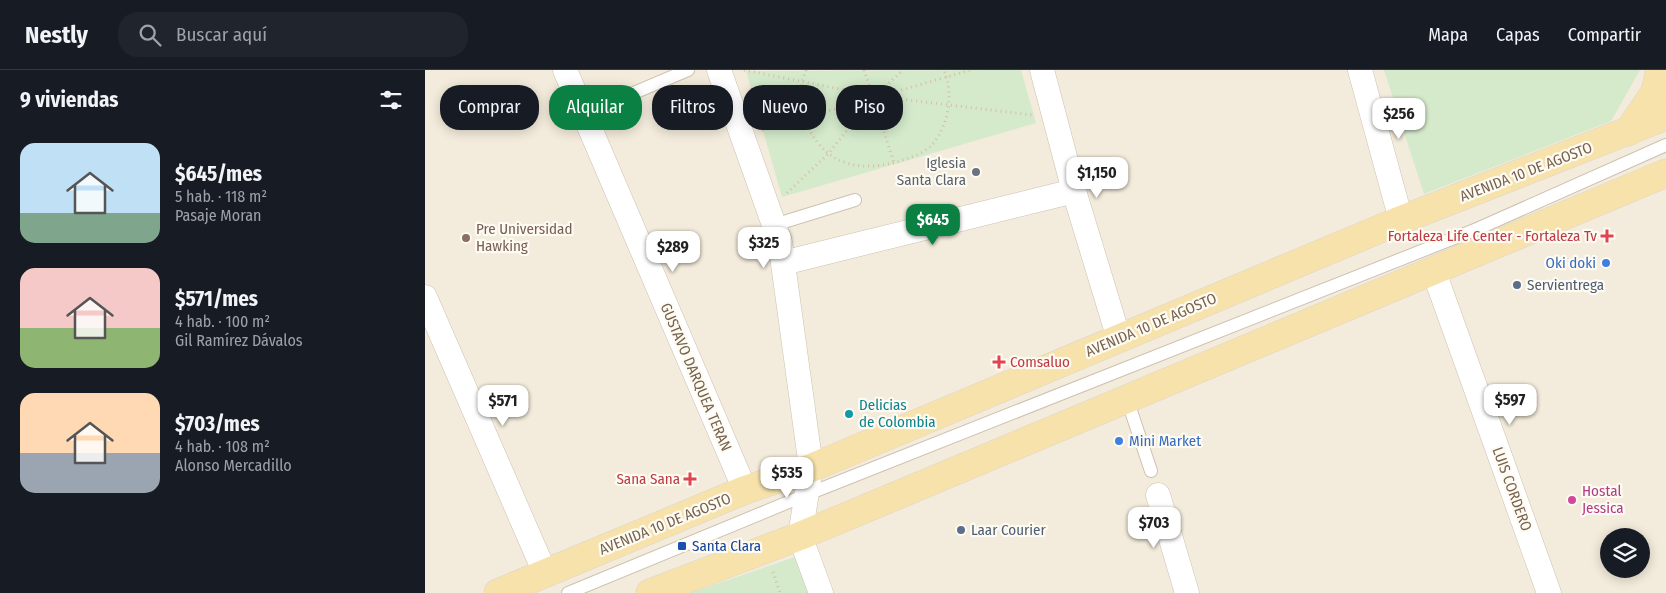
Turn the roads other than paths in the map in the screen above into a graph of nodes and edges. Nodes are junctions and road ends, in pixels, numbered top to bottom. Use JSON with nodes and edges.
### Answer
{"nodes":[{"id":1,"x":565,"y":70,"type":"edge"},
{"id":2,"x":688,"y":70,"type":"edge"},
{"id":3,"x":719,"y":70,"type":"edge"},
{"id":4,"x":1042,"y":70,"type":"edge"},
{"id":5,"x":1360,"y":70,"type":"edge"},
{"id":6,"x":1660,"y":70,"type":"edge"},
{"id":7,"x":571,"y":85,"type":"edge"},
{"id":8,"x":642,"y":89,"type":"edge"},
{"id":9,"x":1666,"y":116,"type":"edge"},
{"id":10,"x":590,"y":130,"type":"edge"},
{"id":11,"x":1628,"y":132,"type":"junction"},
{"id":12,"x":1666,"y":145,"type":"edge"},
{"id":13,"x":1665,"y":175,"type":"edge"},
{"id":14,"x":1074,"y":191,"type":"junction"},
{"id":15,"x":855,"y":200,"type":"dead end"},
{"id":16,"x":1401,"y":220,"type":"junction"},
{"id":17,"x":774,"y":225,"type":"junction"},
{"id":18,"x":783,"y":263,"type":"junction"},
{"id":19,"x":1434,"y":272,"type":"junction"},
{"id":20,"x":425,"y":297,"type":"edge"},
{"id":21,"x":1119,"y":339,"type":"junction"},
{"id":22,"x":1127,"y":399,"type":"junction"},
{"id":23,"x":811,"y":467,"type":"junction"},
{"id":24,"x":1151,"y":471,"type":"dead end"},
{"id":25,"x":745,"y":490,"type":"junction"},
{"id":26,"x":808,"y":494,"type":"junction"},
{"id":27,"x":1158,"y":495,"type":"dead end"},
{"id":28,"x":800,"y":536,"type":"junction"},
{"id":29,"x":545,"y":573,"type":"junction"},
{"id":30,"x":498,"y":593,"type":"edge"},
{"id":31,"x":568,"y":593,"type":"edge"},
{"id":32,"x":651,"y":593,"type":"edge"},
{"id":33,"x":821,"y":593,"type":"edge"},
{"id":34,"x":1187,"y":593,"type":"edge"},
{"id":35,"x":1549,"y":593,"type":"edge"}],
"edges":[{"from":1,"to":7,"type":"street","name":"GUSTAVO DARQUEA TERAN"},
{"from":2,"to":8,"type":"lane"},
{"from":3,"to":17,"type":"street"},
{"from":4,"to":14,"type":"street"},
{"from":5,"to":16,"type":"street"},
{"from":6,"to":11,"type":"main road"},
{"from":9,"to":11,"type":"main road","name":"AVENIDA 10 DE AGOSTO"},
{"from":10,"to":25,"type":"street","name":"GUSTAVO DARQUEA TERAN"},
{"from":11,"to":16,"type":"main road","name":"AVENIDA 10 DE AGOSTO"},
{"from":12,"to":26,"type":"lane"},
{"from":13,"to":19,"type":"main road"},
{"from":14,"to":18,"type":"street"},
{"from":14,"to":21,"type":"street"},
{"from":15,"to":17,"type":"lane"},
{"from":16,"to":21,"type":"main road","name":"AVENIDA 10 DE AGOSTO"},
{"from":17,"to":18,"type":"street"},
{"from":18,"to":23,"type":"street"},
{"from":19,"to":22,"type":"main road"},
{"from":19,"to":35,"type":"street","name":"LUIS CORDERO"},
{"from":20,"to":29,"type":"street"},
{"from":21,"to":23,"type":"main road","name":"AVENIDA 10 DE AGOSTO"},
{"from":22,"to":24,"type":"lane"},
{"from":22,"to":28,"type":"main road"},
{"from":23,"to":25,"type":"main road","name":"AVENIDA 10 DE AGOSTO"},
{"from":23,"to":26,"type":"street"},
{"from":25,"to":29,"type":"main road","name":"AVENIDA 10 DE AGOSTO"},
{"from":26,"to":28,"type":"street"},
{"from":26,"to":31,"type":"lane"},
{"from":27,"to":34,"type":"street"},
{"from":28,"to":32,"type":"main road"},
{"from":28,"to":33,"type":"street"},
{"from":29,"to":30,"type":"main road","name":"AVENIDA 10 DE AGOSTO"}]}
